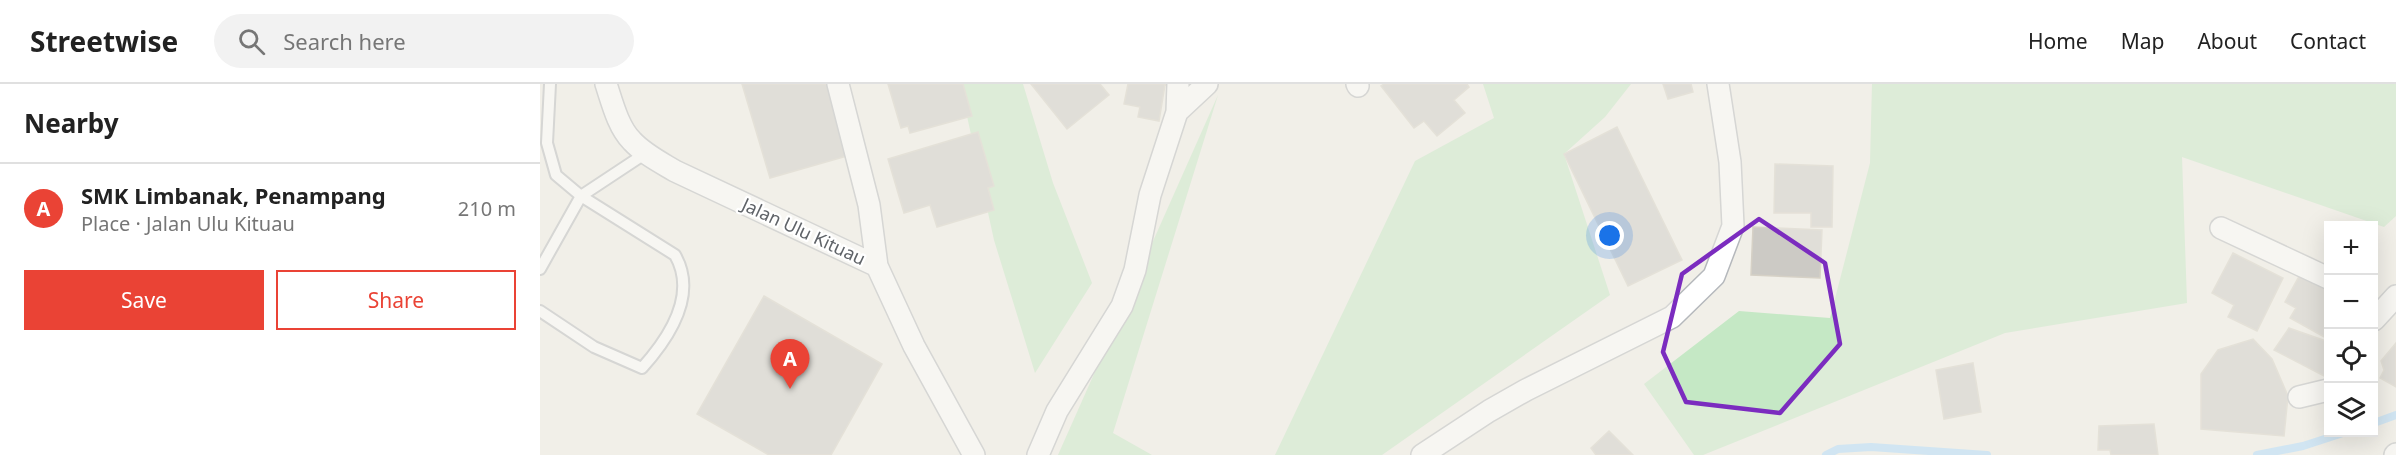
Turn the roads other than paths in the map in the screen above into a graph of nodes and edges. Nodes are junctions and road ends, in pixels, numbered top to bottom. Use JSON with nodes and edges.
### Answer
{"nodes":[{"id":1,"x":550,"y":84,"type":"edge"},
{"id":2,"x":606,"y":84,"type":"edge"},
{"id":3,"x":838,"y":84,"type":"edge"},
{"id":4,"x":1178,"y":84,"type":"edge"},
{"id":5,"x":1207,"y":84,"type":"edge"},
{"id":6,"x":1718,"y":84,"type":"edge"},
{"id":7,"x":1177,"y":112,"type":"junction"},
{"id":8,"x":646,"y":153,"type":"junction"},
{"id":9,"x":581,"y":196,"type":"junction"},
{"id":10,"x":2221,"y":228,"type":"dead end"},
{"id":11,"x":877,"y":266,"type":"junction"},
{"id":12,"x":540,"y":269,"type":"edge"},
{"id":13,"x":2324,"y":276,"type":"edge"},
{"id":14,"x":540,"y":311,"type":"edge"},
{"id":15,"x":2324,"y":391,"type":"edge"},
{"id":16,"x":2299,"y":397,"type":"dead end"},
{"id":17,"x":974,"y":455,"type":"edge"},
{"id":18,"x":1038,"y":455,"type":"edge"},
{"id":19,"x":1422,"y":455,"type":"edge"}],
"edges":[{"from":1,"to":9,"type":"lane"},
{"from":2,"to":8,"type":"street","name":"Jalan Ulu Kituau"},
{"from":3,"to":11,"type":"street"},
{"from":4,"to":7,"type":"street"},
{"from":5,"to":7,"type":"street"},
{"from":6,"to":19,"type":"street"},
{"from":7,"to":18,"type":"street"},
{"from":8,"to":9,"type":"lane"},
{"from":8,"to":11,"type":"street","name":"Jalan Ulu Kituau"},
{"from":9,"to":12,"type":"lane"},
{"from":9,"to":14,"type":"lane"},
{"from":10,"to":13,"type":"street"},
{"from":11,"to":17,"type":"street","name":"Jalan Ulu Kituau"},
{"from":15,"to":16,"type":"street"}]}
